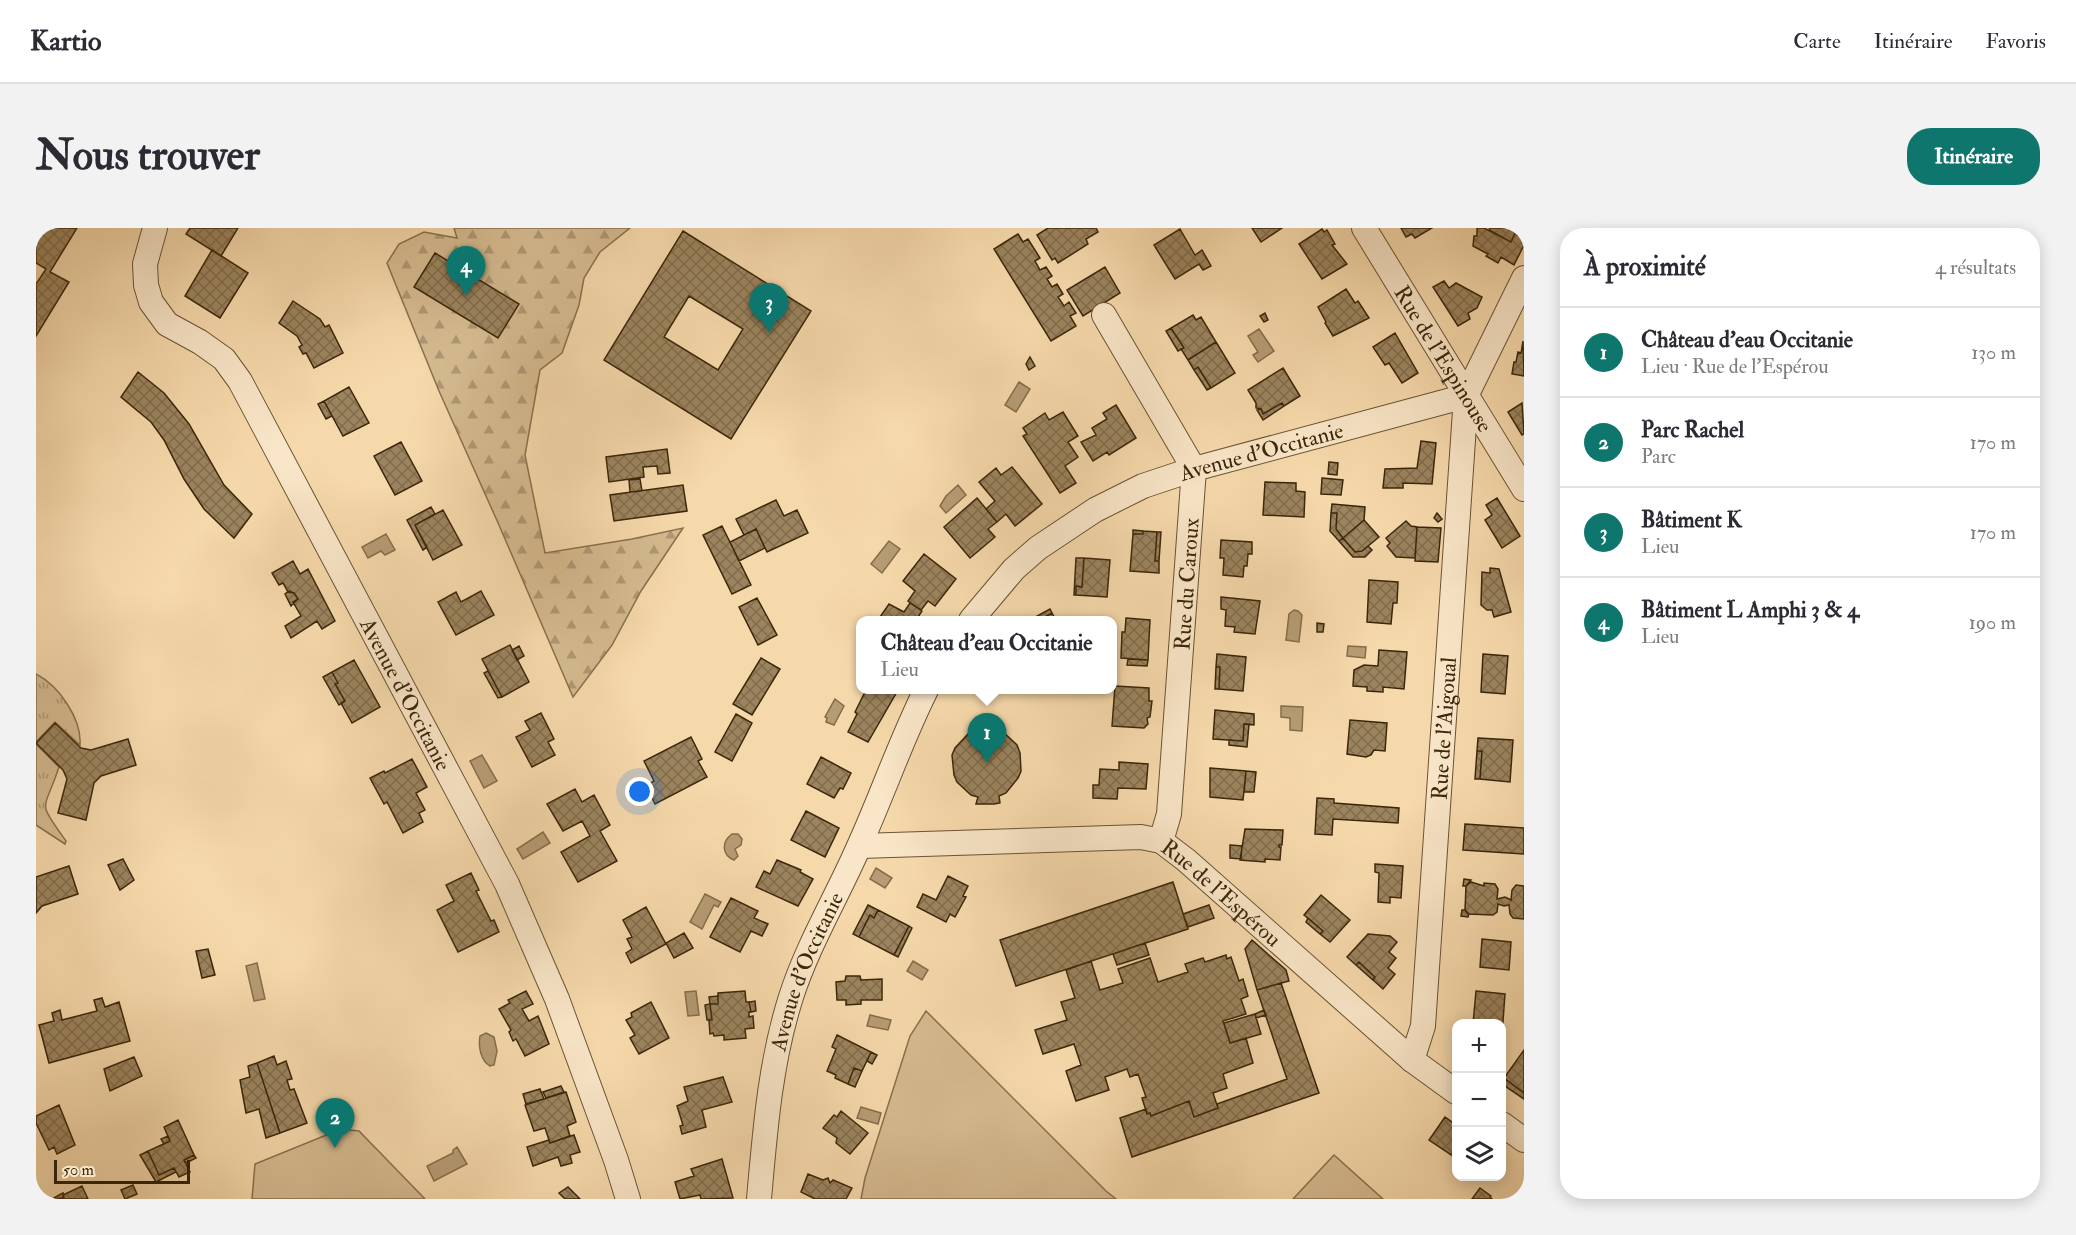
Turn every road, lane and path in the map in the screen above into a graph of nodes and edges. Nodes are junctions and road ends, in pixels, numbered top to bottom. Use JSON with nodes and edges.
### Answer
{"nodes":[{"id":1,"x":155,"y":228,"type":"edge"},
{"id":2,"x":1364,"y":228,"type":"edge"},
{"id":3,"x":1524,"y":278,"type":"edge"},
{"id":4,"x":1104,"y":315,"type":"dead end"},
{"id":5,"x":1466,"y":396,"type":"junction"},
{"id":6,"x":1194,"y":469,"type":"junction"},
{"id":7,"x":1524,"y":489,"type":"edge"},
{"id":8,"x":974,"y":616,"type":"edge"},
{"id":9,"x":924,"y":694,"type":"edge"},
{"id":10,"x":1161,"y":841,"type":"junction"},
{"id":11,"x":860,"y":846,"type":"junction"},
{"id":12,"x":1412,"y":1060,"type":"junction"},
{"id":13,"x":1452,"y":1089,"type":"edge"},
{"id":14,"x":1506,"y":1127,"type":"edge"},
{"id":15,"x":1524,"y":1140,"type":"edge"},
{"id":16,"x":628,"y":1199,"type":"edge"},
{"id":17,"x":759,"y":1199,"type":"edge"}],
"edges":[{"from":1,"to":16,"type":"street","name":"Avenue d'Occitanie"},
{"from":2,"to":5,"type":"street","name":"Rue de l'Espinouse"},
{"from":3,"to":5,"type":"street"},
{"from":4,"to":6,"type":"street"},
{"from":5,"to":6,"type":"street","name":"Avenue d'Occitanie"},
{"from":5,"to":7,"type":"street","name":"Rue de l'Espinouse"},
{"from":5,"to":12,"type":"street","name":"Rue de l'Aigoual"},
{"from":6,"to":8,"type":"street","name":"Avenue d'Occitanie"},
{"from":6,"to":10,"type":"street","name":"Rue du Caroux"},
{"from":9,"to":11,"type":"street","name":"Avenue d'Occitanie"},
{"from":10,"to":11,"type":"street","name":"Rue de l'Espérou"},
{"from":10,"to":12,"type":"street","name":"Rue de l'Espérou"},
{"from":11,"to":17,"type":"street","name":"Avenue d'Occitanie"},
{"from":12,"to":13,"type":"street","name":"Rue de l'Espérou"},
{"from":14,"to":15,"type":"street"}]}
